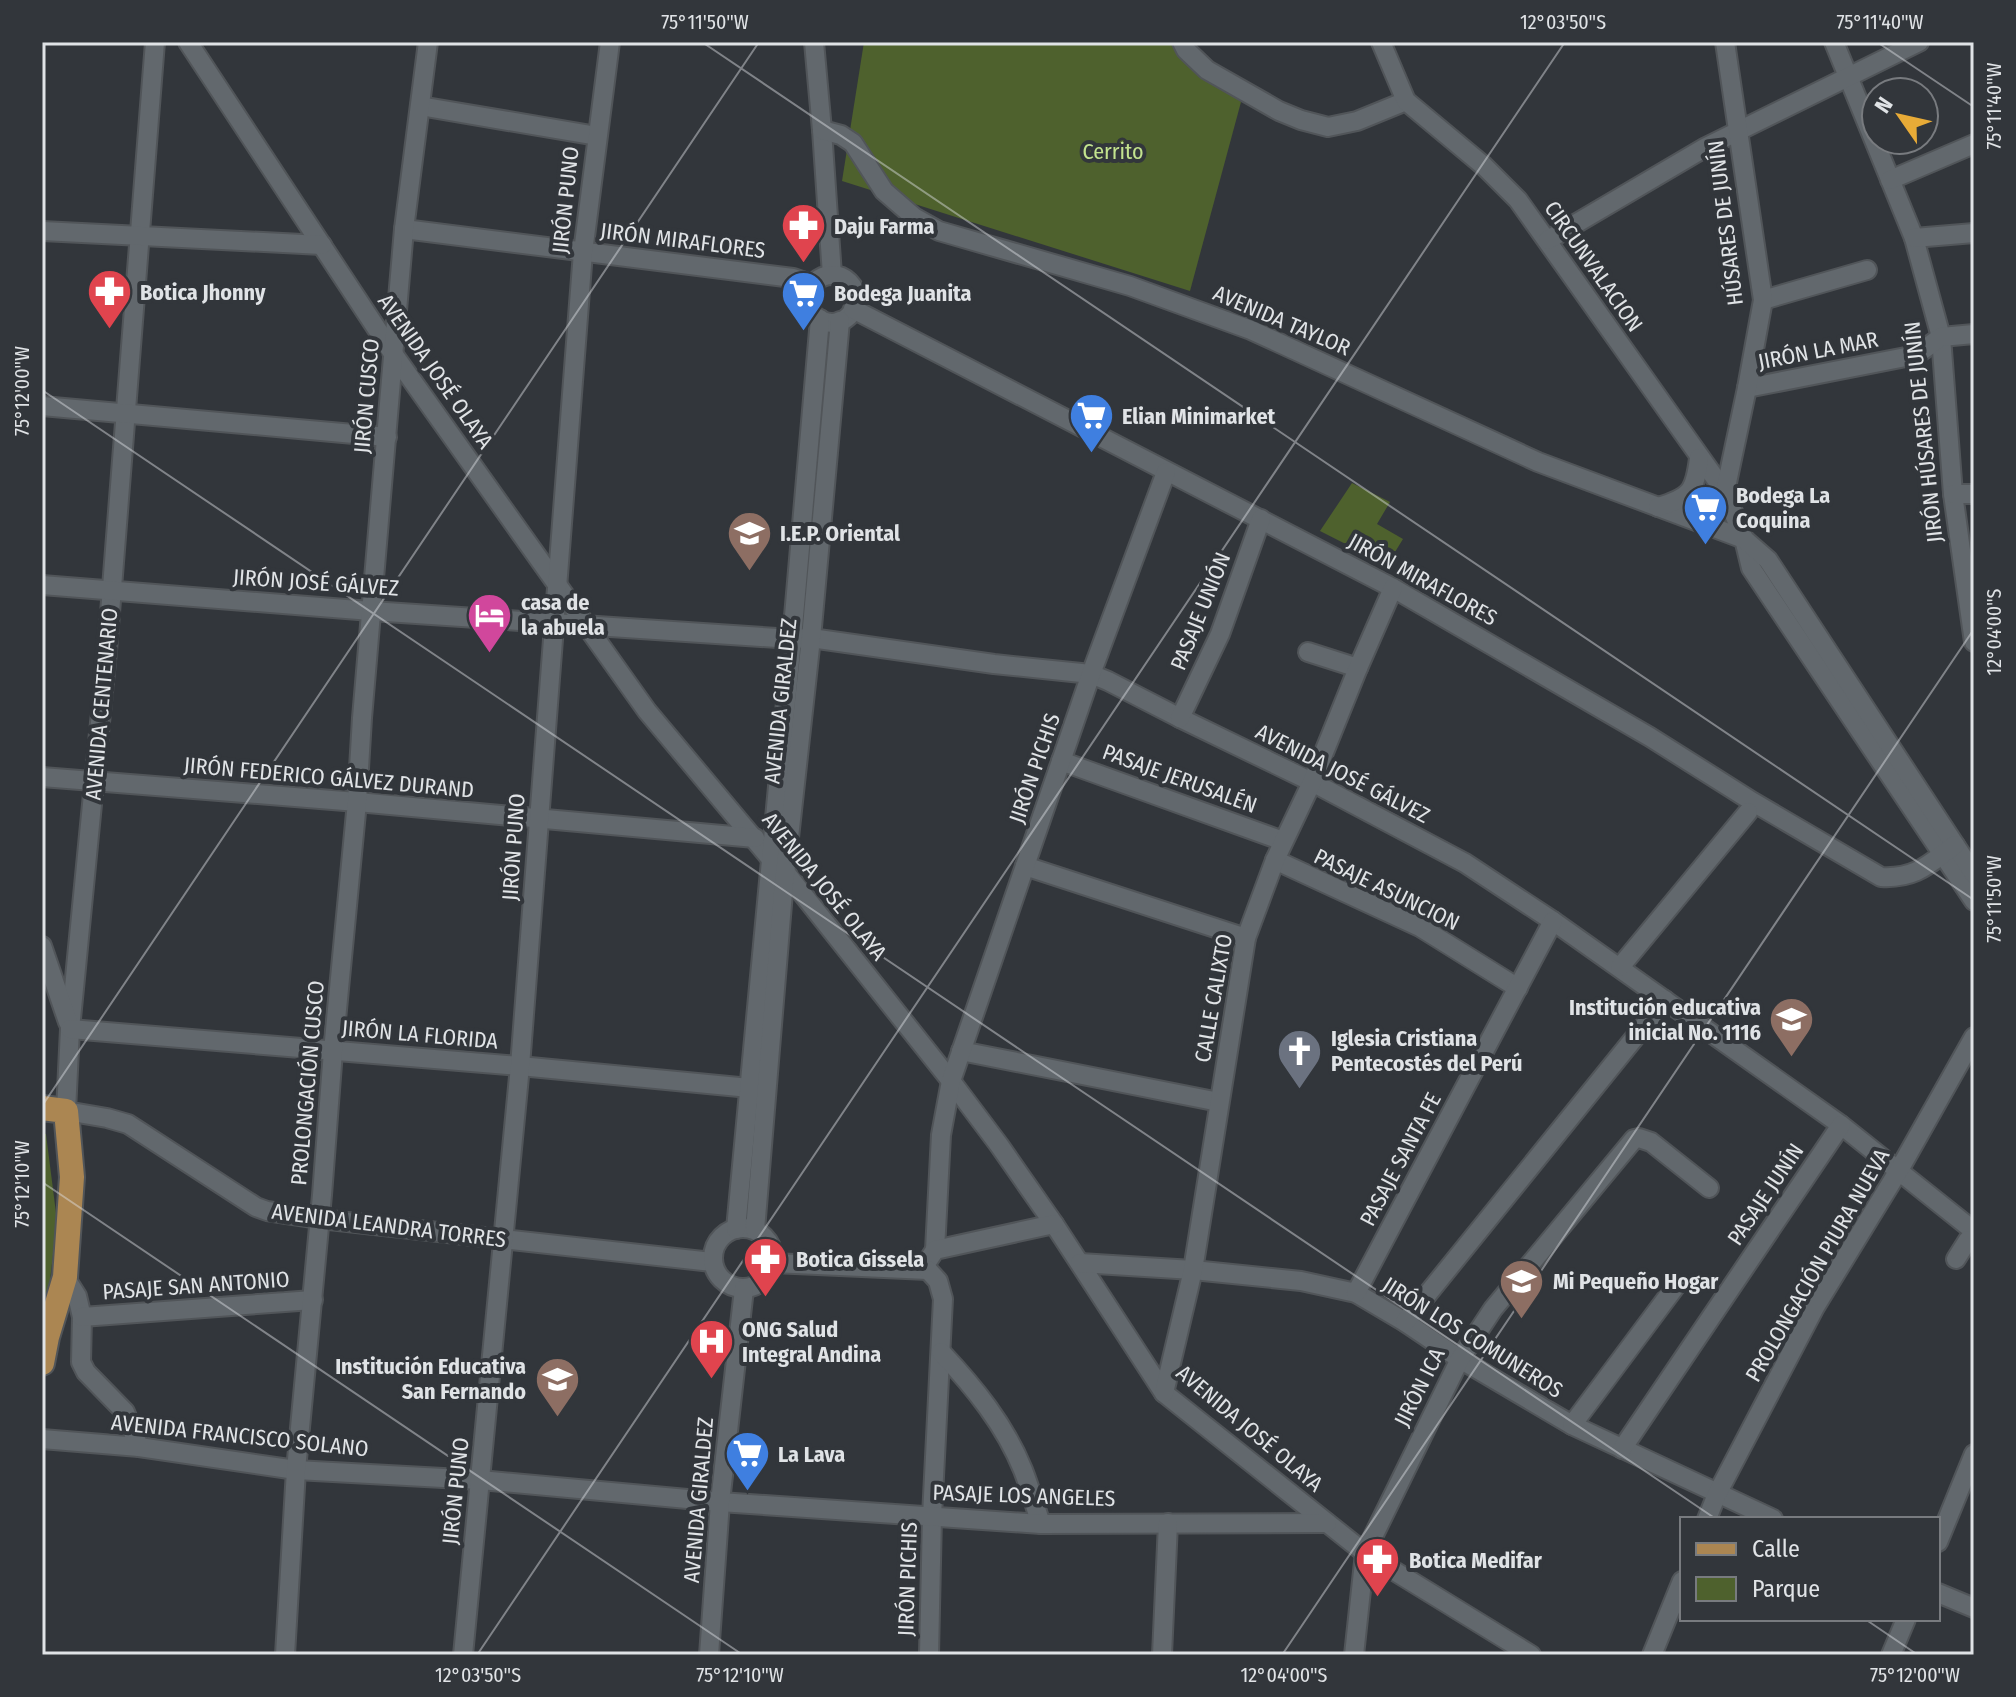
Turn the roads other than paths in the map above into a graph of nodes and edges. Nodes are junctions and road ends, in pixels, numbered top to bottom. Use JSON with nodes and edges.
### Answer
{"nodes":[{"id":1,"x":155,"y":42,"type":"edge"},
{"id":2,"x":188,"y":42,"type":"edge"},
{"id":3,"x":428,"y":42,"type":"edge"},
{"id":4,"x":610,"y":42,"type":"edge"},
{"id":5,"x":814,"y":42,"type":"edge"},
{"id":6,"x":1182,"y":42,"type":"edge"},
{"id":7,"x":1381,"y":42,"type":"edge"},
{"id":8,"x":1725,"y":42,"type":"edge"},
{"id":9,"x":1834,"y":42,"type":"edge"},
{"id":10,"x":1919,"y":42,"type":"edge"},
{"id":11,"x":1848,"y":78,"type":"junction"},
{"id":12,"x":1406,"y":101,"type":"junction"},
{"id":13,"x":420,"y":106,"type":"junction"},
{"id":14,"x":822,"y":130,"type":"junction"},
{"id":15,"x":1738,"y":131,"type":"junction"},
{"id":16,"x":597,"y":136,"type":"junction"},
{"id":17,"x":1974,"y":144,"type":"edge"},
{"id":18,"x":1890,"y":180,"type":"junction"},
{"id":19,"x":404,"y":229,"type":"junction"},
{"id":20,"x":42,"y":231,"type":"edge"},
{"id":21,"x":1974,"y":233,"type":"edge"},
{"id":22,"x":140,"y":236,"type":"junction"},
{"id":23,"x":1914,"y":238,"type":"junction"},
{"id":24,"x":1548,"y":240,"type":"junction"},
{"id":25,"x":322,"y":245,"type":"junction"},
{"id":26,"x":583,"y":252,"type":"junction"},
{"id":27,"x":1867,"y":270,"type":"dead end"},
{"id":28,"x":832,"y":275,"type":"junction"},
{"id":29,"x":813,"y":285,"type":"junction"},
{"id":30,"x":1763,"y":300,"type":"junction"},
{"id":31,"x":847,"y":315,"type":"junction"},
{"id":32,"x":820,"y":319,"type":"junction"},
{"id":33,"x":1974,"y":334,"type":"edge"},
{"id":34,"x":1941,"y":337,"type":"junction"},
{"id":35,"x":394,"y":355,"type":"junction"},
{"id":36,"x":1747,"y":388,"type":"junction"},
{"id":37,"x":42,"y":406,"type":"edge"},
{"id":38,"x":126,"y":414,"type":"junction"},
{"id":39,"x":387,"y":437,"type":"junction"},
{"id":40,"x":1699,"y":458,"type":"junction"},
{"id":41,"x":1166,"y":472,"type":"junction"},
{"id":42,"x":1725,"y":492,"type":"junction"},
{"id":43,"x":1953,"y":494,"type":"junction"},
{"id":44,"x":1974,"y":494,"type":"edge"},
{"id":45,"x":1658,"y":507,"type":"junction"},
{"id":46,"x":1261,"y":519,"type":"junction"},
{"id":47,"x":1744,"y":539,"type":"junction"},
{"id":48,"x":42,"y":585,"type":"edge"},
{"id":49,"x":558,"y":586,"type":"junction"},
{"id":50,"x":1393,"y":588,"type":"junction"},
{"id":51,"x":112,"y":590,"type":"junction"},
{"id":52,"x":371,"y":611,"type":"junction"},
{"id":53,"x":555,"y":623,"type":"junction"},
{"id":54,"x":586,"y":625,"type":"junction"},
{"id":55,"x":802,"y":638,"type":"junction"},
{"id":56,"x":1974,"y":642,"type":"edge"},
{"id":57,"x":1308,"y":652,"type":"dead end"},
{"id":58,"x":1358,"y":668,"type":"junction"},
{"id":59,"x":1091,"y":674,"type":"junction"},
{"id":60,"x":1180,"y":718,"type":"junction"},
{"id":61,"x":1061,"y":761,"type":"junction"},
{"id":62,"x":42,"y":777,"type":"edge"},
{"id":63,"x":95,"y":780,"type":"junction"},
{"id":64,"x":1312,"y":782,"type":"junction"},
{"id":65,"x":357,"y":802,"type":"junction"},
{"id":66,"x":1748,"y":812,"type":"dead end"},
{"id":67,"x":540,"y":820,"type":"junction"},
{"id":68,"x":755,"y":838,"type":"junction"},
{"id":69,"x":1283,"y":841,"type":"junction"},
{"id":70,"x":1948,"y":850,"type":"junction"},
{"id":71,"x":770,"y":858,"type":"junction"},
{"id":72,"x":1275,"y":860,"type":"junction"},
{"id":73,"x":1025,"y":866,"type":"junction"},
{"id":74,"x":786,"y":873,"type":"junction"},
{"id":75,"x":1974,"y":874,"type":"edge"},
{"id":76,"x":1974,"y":901,"type":"edge"},
{"id":77,"x":1553,"y":921,"type":"junction"},
{"id":78,"x":1246,"y":938,"type":"junction"},
{"id":79,"x":42,"y":946,"type":"edge"},
{"id":80,"x":1620,"y":967,"type":"junction"},
{"id":81,"x":1518,"y":988,"type":"junction"},
{"id":82,"x":1665,"y":1000,"type":"junction"},
{"id":83,"x":70,"y":1029,"type":"junction"},
{"id":84,"x":1974,"y":1037,"type":"edge"},
{"id":85,"x":333,"y":1051,"type":"junction"},
{"id":86,"x":961,"y":1051,"type":"junction"},
{"id":87,"x":520,"y":1066,"type":"junction"},
{"id":88,"x":951,"y":1081,"type":"junction"},
{"id":89,"x":758,"y":1089,"type":"junction"},
{"id":90,"x":1219,"y":1102,"type":"junction"},
{"id":91,"x":54,"y":1109,"type":"edge"},
{"id":92,"x":1841,"y":1125,"type":"junction"},
{"id":93,"x":1899,"y":1170,"type":"junction"},
{"id":94,"x":1709,"y":1188,"type":"dead end"},
{"id":95,"x":320,"y":1219,"type":"junction"},
{"id":96,"x":1054,"y":1224,"type":"junction"},
{"id":97,"x":736,"y":1229,"type":"junction"},
{"id":98,"x":755,"y":1230,"type":"junction"},
{"id":99,"x":1973,"y":1235,"type":"edge"},
{"id":100,"x":504,"y":1239,"type":"junction"},
{"id":101,"x":935,"y":1250,"type":"junction"},
{"id":102,"x":1956,"y":1259,"type":"dead end"},
{"id":103,"x":712,"y":1262,"type":"junction"},
{"id":104,"x":773,"y":1263,"type":"junction"},
{"id":105,"x":1080,"y":1263,"type":"junction"},
{"id":106,"x":928,"y":1270,"type":"junction"},
{"id":107,"x":1193,"y":1270,"type":"junction"},
{"id":108,"x":65,"y":1277,"type":"junction"},
{"id":109,"x":1675,"y":1287,"type":"dead end"},
{"id":110,"x":1356,"y":1293,"type":"junction"},
{"id":111,"x":743,"y":1295,"type":"junction"},
{"id":112,"x":313,"y":1300,"type":"junction"},
{"id":113,"x":82,"y":1317,"type":"junction"},
{"id":114,"x":1405,"y":1322,"type":"junction"},
{"id":115,"x":941,"y":1352,"type":"junction"},
{"id":116,"x":1460,"y":1359,"type":"junction"},
{"id":117,"x":42,"y":1363,"type":"edge"},
{"id":118,"x":1164,"y":1393,"type":"junction"},
{"id":119,"x":1572,"y":1425,"type":"junction"},
{"id":120,"x":42,"y":1439,"type":"edge"},
{"id":121,"x":139,"y":1447,"type":"junction"},
{"id":122,"x":1622,"y":1449,"type":"junction"},
{"id":123,"x":1974,"y":1454,"type":"edge"},
{"id":124,"x":296,"y":1470,"type":"junction"},
{"id":125,"x":480,"y":1480,"type":"junction"},
{"id":126,"x":1717,"y":1494,"type":"junction"},
{"id":127,"x":720,"y":1502,"type":"junction"},
{"id":128,"x":932,"y":1516,"type":"junction"},
{"id":129,"x":1708,"y":1517,"type":"edge"},
{"id":130,"x":1769,"y":1517,"type":"edge"},
{"id":131,"x":1168,"y":1523,"type":"junction"},
{"id":132,"x":1327,"y":1523,"type":"junction"},
{"id":133,"x":1041,"y":1524,"type":"junction"},
{"id":134,"x":1940,"y":1537,"type":"edge"},
{"id":135,"x":1365,"y":1553,"type":"junction"},
{"id":136,"x":1680,"y":1586,"type":"edge"},
{"id":137,"x":1940,"y":1594,"type":"edge"},
{"id":138,"x":1974,"y":1608,"type":"edge"},
{"id":139,"x":1905,"y":1621,"type":"edge"},
{"id":140,"x":285,"y":1655,"type":"edge"},
{"id":141,"x":463,"y":1655,"type":"edge"},
{"id":142,"x":709,"y":1655,"type":"edge"},
{"id":143,"x":929,"y":1655,"type":"edge"},
{"id":144,"x":1162,"y":1655,"type":"edge"},
{"id":145,"x":1354,"y":1655,"type":"edge"},
{"id":146,"x":1531,"y":1655,"type":"edge"},
{"id":147,"x":1652,"y":1655,"type":"edge"},
{"id":148,"x":1891,"y":1655,"type":"edge"}],
"edges":[{"from":1,"to":22,"type":"street","name":"AVENIDA CENTENARIO"},
{"from":2,"to":25,"type":"street","name":"AVENIDA JOSÉ OLAYA"},
{"from":3,"to":13,"type":"street","name":"JIRÓN CUSCO"},
{"from":4,"to":16,"type":"street","name":"JIRÓN PUNO"},
{"from":5,"to":14,"type":"street"},
{"from":6,"to":12,"type":"street"},
{"from":7,"to":12,"type":"street","name":"CIRCUNVALACION"},
{"from":8,"to":15,"type":"street","name":"HÚSARES DE JUNÍN"},
{"from":9,"to":11,"type":"street","name":"JIRÓN HÚSARES DE JUNÍN"},
{"from":10,"to":11,"type":"street"},
{"from":11,"to":15,"type":"street"},
{"from":11,"to":18,"type":"street","name":"JIRÓN HÚSARES DE JUNÍN"},
{"from":12,"to":24,"type":"street","name":"CIRCUNVALACION"},
{"from":13,"to":16,"type":"street"},
{"from":13,"to":19,"type":"street","name":"JIRÓN CUSCO"},
{"from":14,"to":28,"type":"street"},
{"from":14,"to":45,"type":"street","name":"AVENIDA TAYLOR"},
{"from":15,"to":24,"type":"street"},
{"from":15,"to":30,"type":"street","name":"HÚSARES DE JUNÍN"},
{"from":16,"to":26,"type":"street","name":"JIRÓN PUNO"},
{"from":17,"to":18,"type":"street"},
{"from":18,"to":23,"type":"street","name":"JIRÓN HÚSARES DE JUNÍN"},
{"from":19,"to":26,"type":"street","name":"JIRÓN MIRAFLORES"},
{"from":19,"to":35,"type":"street","name":"JIRÓN CUSCO"},
{"from":20,"to":22,"type":"street"},
{"from":21,"to":23,"type":"street"},
{"from":22,"to":25,"type":"street"},
{"from":22,"to":38,"type":"street","name":"AVENIDA CENTENARIO"},
{"from":23,"to":34,"type":"street","name":"JIRÓN HÚSARES DE JUNÍN"},
{"from":24,"to":40,"type":"street","name":"CIRCUNVALACION"},
{"from":25,"to":35,"type":"street","name":"AVENIDA JOSÉ OLAYA"},
{"from":26,"to":29,"type":"street","name":"JIRÓN MIRAFLORES"},
{"from":26,"to":49,"type":"street","name":"JIRÓN PUNO"},
{"from":27,"to":30,"type":"street"},
{"from":28,"to":29,"type":"street"},
{"from":28,"to":31,"type":"street"},
{"from":29,"to":32,"type":"street"},
{"from":30,"to":36,"type":"street","name":"HÚSARES DE JUNÍN"},
{"from":31,"to":32,"type":"street"},
{"from":31,"to":41,"type":"street","name":"JIRÓN MIRAFLORES"},
{"from":31,"to":55,"type":"street","name":"AVENIDA GIRALDEZ"},
{"from":32,"to":55,"type":"street","name":"AVENIDA GIRALDEZ"},
{"from":33,"to":34,"type":"street"},
{"from":34,"to":36,"type":"street","name":"JIRÓN LA MAR"},
{"from":34,"to":43,"type":"street","name":"JIRÓN HÚSARES DE JUNÍN"},
{"from":35,"to":39,"type":"street","name":"JIRÓN CUSCO"},
{"from":35,"to":49,"type":"street","name":"AVENIDA JOSÉ OLAYA"},
{"from":36,"to":42,"type":"street","name":"HÚSARES DE JUNÍN"},
{"from":37,"to":38,"type":"street"},
{"from":38,"to":39,"type":"street"},
{"from":38,"to":51,"type":"street","name":"AVENIDA CENTENARIO"},
{"from":39,"to":52,"type":"street","name":"JIRÓN CUSCO"},
{"from":40,"to":42,"type":"street","name":"CIRCUNVALACION"},
{"from":40,"to":45,"type":"street"},
{"from":41,"to":46,"type":"street","name":"JIRÓN MIRAFLORES"},
{"from":41,"to":59,"type":"street","name":"JIRÓN PICHIS"},
{"from":42,"to":47,"type":"street","name":"CIRCUNVALACION"},
{"from":43,"to":44,"type":"street"},
{"from":43,"to":56,"type":"street","name":"JIRÓN HÚSARES DE JUNÍN"},
{"from":45,"to":47,"type":"street","name":"AVENIDA TAYLOR"},
{"from":46,"to":50,"type":"street","name":"JIRÓN MIRAFLORES"},
{"from":46,"to":60,"type":"street","name":"PASAJE UNIÓN"},
{"from":47,"to":70,"type":"street","name":"CIRCUNVALACION"},
{"from":48,"to":51,"type":"street","name":"JIRÓN JOSÉ GÁLVEZ"},
{"from":49,"to":53,"type":"street","name":"JIRÓN PUNO"},
{"from":49,"to":54,"type":"street","name":"AVENIDA JOSÉ OLAYA"},
{"from":50,"to":58,"type":"street","name":"CALLE CALIXTO"},
{"from":50,"to":70,"type":"street","name":"JIRÓN MIRAFLORES"},
{"from":51,"to":52,"type":"street","name":"JIRÓN JOSÉ GÁLVEZ"},
{"from":51,"to":63,"type":"street","name":"AVENIDA CENTENARIO"},
{"from":52,"to":53,"type":"street","name":"JIRÓN JOSÉ GÁLVEZ"},
{"from":52,"to":65,"type":"street","name":"PROLONGACIÓN CUSCO"},
{"from":53,"to":54,"type":"street","name":"JIRÓN JOSÉ GÁLVEZ"},
{"from":53,"to":67,"type":"street","name":"JIRÓN PUNO"},
{"from":54,"to":55,"type":"street","name":"AVENIDA JOSÉ GÁLVEZ"},
{"from":54,"to":68,"type":"street","name":"AVENIDA JOSÉ OLAYA"},
{"from":55,"to":59,"type":"street","name":"AVENIDA JOSÉ GÁLVEZ"},
{"from":55,"to":71,"type":"street","name":"AVENIDA GIRALDEZ"},
{"from":55,"to":74,"type":"street","name":"AVENIDA GIRALDEZ"},
{"from":57,"to":58,"type":"street"},
{"from":58,"to":64,"type":"street","name":"CALLE CALIXTO"},
{"from":59,"to":60,"type":"street","name":"AVENIDA JOSÉ GÁLVEZ"},
{"from":59,"to":61,"type":"street","name":"JIRÓN PICHIS"},
{"from":60,"to":64,"type":"street","name":"AVENIDA JOSÉ GÁLVEZ"},
{"from":61,"to":69,"type":"street","name":"PASAJE JERUSALÉN"},
{"from":61,"to":73,"type":"street","name":"JIRÓN PICHIS"},
{"from":62,"to":63,"type":"street","name":"JIRÓN FEDERICO GÁLVEZ DURAND"},
{"from":63,"to":65,"type":"street","name":"JIRÓN FEDERICO GÁLVEZ DURAND"},
{"from":63,"to":83,"type":"street","name":"AVENIDA CENTENARIO"},
{"from":64,"to":69,"type":"street","name":"CALLE CALIXTO"},
{"from":64,"to":77,"type":"street","name":"AVENIDA JOSÉ GÁLVEZ"},
{"from":65,"to":67,"type":"street","name":"JIRÓN FEDERICO GÁLVEZ DURAND"},
{"from":65,"to":85,"type":"street","name":"PROLONGACIÓN CUSCO"},
{"from":66,"to":80,"type":"street"},
{"from":67,"to":68,"type":"street","name":"JIRÓN FEDERICO GÁLVEZ DURAND"},
{"from":67,"to":87,"type":"street","name":"JIRÓN PUNO"},
{"from":68,"to":71,"type":"street","name":"AVENIDA JOSÉ OLAYA"},
{"from":69,"to":72,"type":"street","name":"CALLE CALIXTO"},
{"from":70,"to":75,"type":"street","name":"CIRCUNVALACION"},
{"from":70,"to":76,"type":"street","name":"CIRCUNVALACION"},
{"from":71,"to":74,"type":"street","name":"AVENIDA JOSÉ OLAYA"},
{"from":71,"to":89,"type":"street","name":"AVENIDA GIRALDEZ"},
{"from":72,"to":78,"type":"street","name":"CALLE CALIXTO"},
{"from":72,"to":81,"type":"street","name":"PASAJE ASUNCION"},
{"from":73,"to":78,"type":"street"},
{"from":73,"to":86,"type":"street","name":"JIRÓN PICHIS"},
{"from":74,"to":88,"type":"street","name":"AVENIDA JOSÉ OLAYA"},
{"from":74,"to":89,"type":"street","name":"AVENIDA GIRALDEZ"},
{"from":77,"to":80,"type":"street","name":"AVENIDA JOSÉ GÁLVEZ"},
{"from":77,"to":81,"type":"street","name":"PASAJE SANTA FE"},
{"from":78,"to":90,"type":"street","name":"CALLE CALIXTO"},
{"from":79,"to":83,"type":"street"},
{"from":80,"to":82,"type":"street","name":"AVENIDA JOSÉ GÁLVEZ"},
{"from":81,"to":110,"type":"street","name":"PASAJE SANTA FE"},
{"from":82,"to":92,"type":"street","name":"AVENIDA JOSÉ GÁLVEZ"},
{"from":82,"to":114,"type":"street"},
{"from":83,"to":85,"type":"street","name":"JIRÓN LA FLORIDA"},
{"from":83,"to":91,"type":"street","name":"AVENIDA CENTENARIO"},
{"from":84,"to":93,"type":"street","name":"PROLONGACIÓN PIURA NUEVA"},
{"from":85,"to":87,"type":"street","name":"JIRÓN LA FLORIDA"},
{"from":85,"to":95,"type":"street","name":"PROLONGACIÓN CUSCO"},
{"from":86,"to":88,"type":"street","name":"JIRÓN PICHIS"},
{"from":86,"to":90,"type":"street"},
{"from":87,"to":89,"type":"street","name":"JIRÓN LA FLORIDA"},
{"from":87,"to":100,"type":"street","name":"JIRÓN PUNO"},
{"from":88,"to":96,"type":"street","name":"AVENIDA JOSÉ OLAYA"},
{"from":88,"to":101,"type":"street","name":"JIRÓN PICHIS"},
{"from":89,"to":97,"type":"street","name":"AVENIDA GIRALDEZ"},
{"from":89,"to":98,"type":"street","name":"AVENIDA GIRALDEZ"},
{"from":90,"to":107,"type":"street","name":"CALLE CALIXTO"},
{"from":91,"to":95,"type":"street","name":"AVENIDA LEANDRA TORRES"},
{"from":91,"to":108,"type":"main road","name":"AVENIDA CENTENARIO"},
{"from":92,"to":93,"type":"street","name":"AVENIDA JOSÉ GÁLVEZ"},
{"from":92,"to":122,"type":"street","name":"PASAJE JUNÍN"},
{"from":93,"to":99,"type":"street","name":"AVENIDA JOSÉ GÁLVEZ"},
{"from":93,"to":126,"type":"street","name":"PROLONGACIÓN PIURA NUEVA"},
{"from":94,"to":116,"type":"street","name":"JIRÓN ICA"},
{"from":95,"to":100,"type":"street","name":"AVENIDA LEANDRA TORRES"},
{"from":95,"to":112,"type":"street","name":"PROLONGACIÓN CUSCO"},
{"from":96,"to":101,"type":"street"},
{"from":96,"to":105,"type":"street","name":"AVENIDA JOSÉ OLAYA"},
{"from":97,"to":98,"type":"street"},
{"from":97,"to":103,"type":"street"},
{"from":98,"to":104,"type":"street"},
{"from":99,"to":102,"type":"street"},
{"from":100,"to":103,"type":"street","name":"AVENIDA LEANDRA TORRES"},
{"from":100,"to":125,"type":"street","name":"JIRÓN PUNO"},
{"from":101,"to":106,"type":"street","name":"JIRÓN PICHIS"},
{"from":103,"to":111,"type":"street"},
{"from":104,"to":106,"type":"street"},
{"from":104,"to":111,"type":"street"},
{"from":105,"to":107,"type":"street","name":"JIRÓN LOS COMUNEROS"},
{"from":105,"to":118,"type":"street","name":"AVENIDA JOSÉ OLAYA"},
{"from":106,"to":115,"type":"street","name":"JIRÓN PICHIS"},
{"from":107,"to":110,"type":"street","name":"JIRÓN LOS COMUNEROS"},
{"from":107,"to":118,"type":"street","name":"CALLE CALIXTO"},
{"from":108,"to":113,"type":"street"},
{"from":108,"to":117,"type":"main road","name":"AVENIDA CENTENARIO"},
{"from":109,"to":119,"type":"street"},
{"from":110,"to":114,"type":"street","name":"JIRÓN LOS COMUNEROS"},
{"from":111,"to":127,"type":"street","name":"AVENIDA GIRALDEZ"},
{"from":112,"to":113,"type":"street","name":"PASAJE SAN ANTONIO"},
{"from":112,"to":124,"type":"street","name":"PROLONGACIÓN CUSCO"},
{"from":113,"to":121,"type":"street"},
{"from":114,"to":116,"type":"street","name":"JIRÓN LOS COMUNEROS"},
{"from":115,"to":128,"type":"street","name":"JIRÓN PICHIS"},
{"from":115,"to":133,"type":"street"},
{"from":116,"to":119,"type":"street","name":"JIRÓN LOS COMUNEROS"},
{"from":116,"to":135,"type":"street","name":"JIRÓN ICA"},
{"from":118,"to":132,"type":"street","name":"AVENIDA JOSÉ OLAYA"},
{"from":119,"to":122,"type":"street","name":"JIRÓN LOS COMUNEROS"},
{"from":120,"to":121,"type":"street","name":"AVENIDA FRANCISCO SOLANO"},
{"from":121,"to":124,"type":"street","name":"AVENIDA FRANCISCO SOLANO"},
{"from":122,"to":126,"type":"street","name":"JIRÓN LOS COMUNEROS"},
{"from":123,"to":134,"type":"street"},
{"from":124,"to":125,"type":"street","name":"AVENIDA FRANCISCO SOLANO"},
{"from":124,"to":140,"type":"street","name":"PROLONGACIÓN CUSCO"},
{"from":125,"to":127,"type":"street","name":"AVENIDA FRANCISCO SOLANO"},
{"from":125,"to":141,"type":"street","name":"JIRÓN PUNO"},
{"from":126,"to":129,"type":"street","name":"PROLONGACIÓN PIURA NUEVA"},
{"from":126,"to":130,"type":"street","name":"JIRÓN LOS COMUNEROS"},
{"from":127,"to":128,"type":"street","name":"PASAJE LOS ANGELES"},
{"from":127,"to":142,"type":"street","name":"AVENIDA GIRALDEZ"},
{"from":128,"to":133,"type":"street","name":"PASAJE LOS ANGELES"},
{"from":128,"to":143,"type":"street","name":"JIRÓN PICHIS"},
{"from":131,"to":132,"type":"street","name":"PASAJE LOS ANGELES"},
{"from":131,"to":133,"type":"street","name":"PASAJE LOS ANGELES"},
{"from":131,"to":144,"type":"street"},
{"from":132,"to":135,"type":"street","name":"AVENIDA JOSÉ OLAYA"},
{"from":135,"to":145,"type":"street","name":"JIRÓN ICA"},
{"from":135,"to":146,"type":"street","name":"AVENIDA JOSÉ OLAYA"},
{"from":136,"to":147,"type":"street"},
{"from":137,"to":138,"type":"street"},
{"from":139,"to":148,"type":"street"}]}
